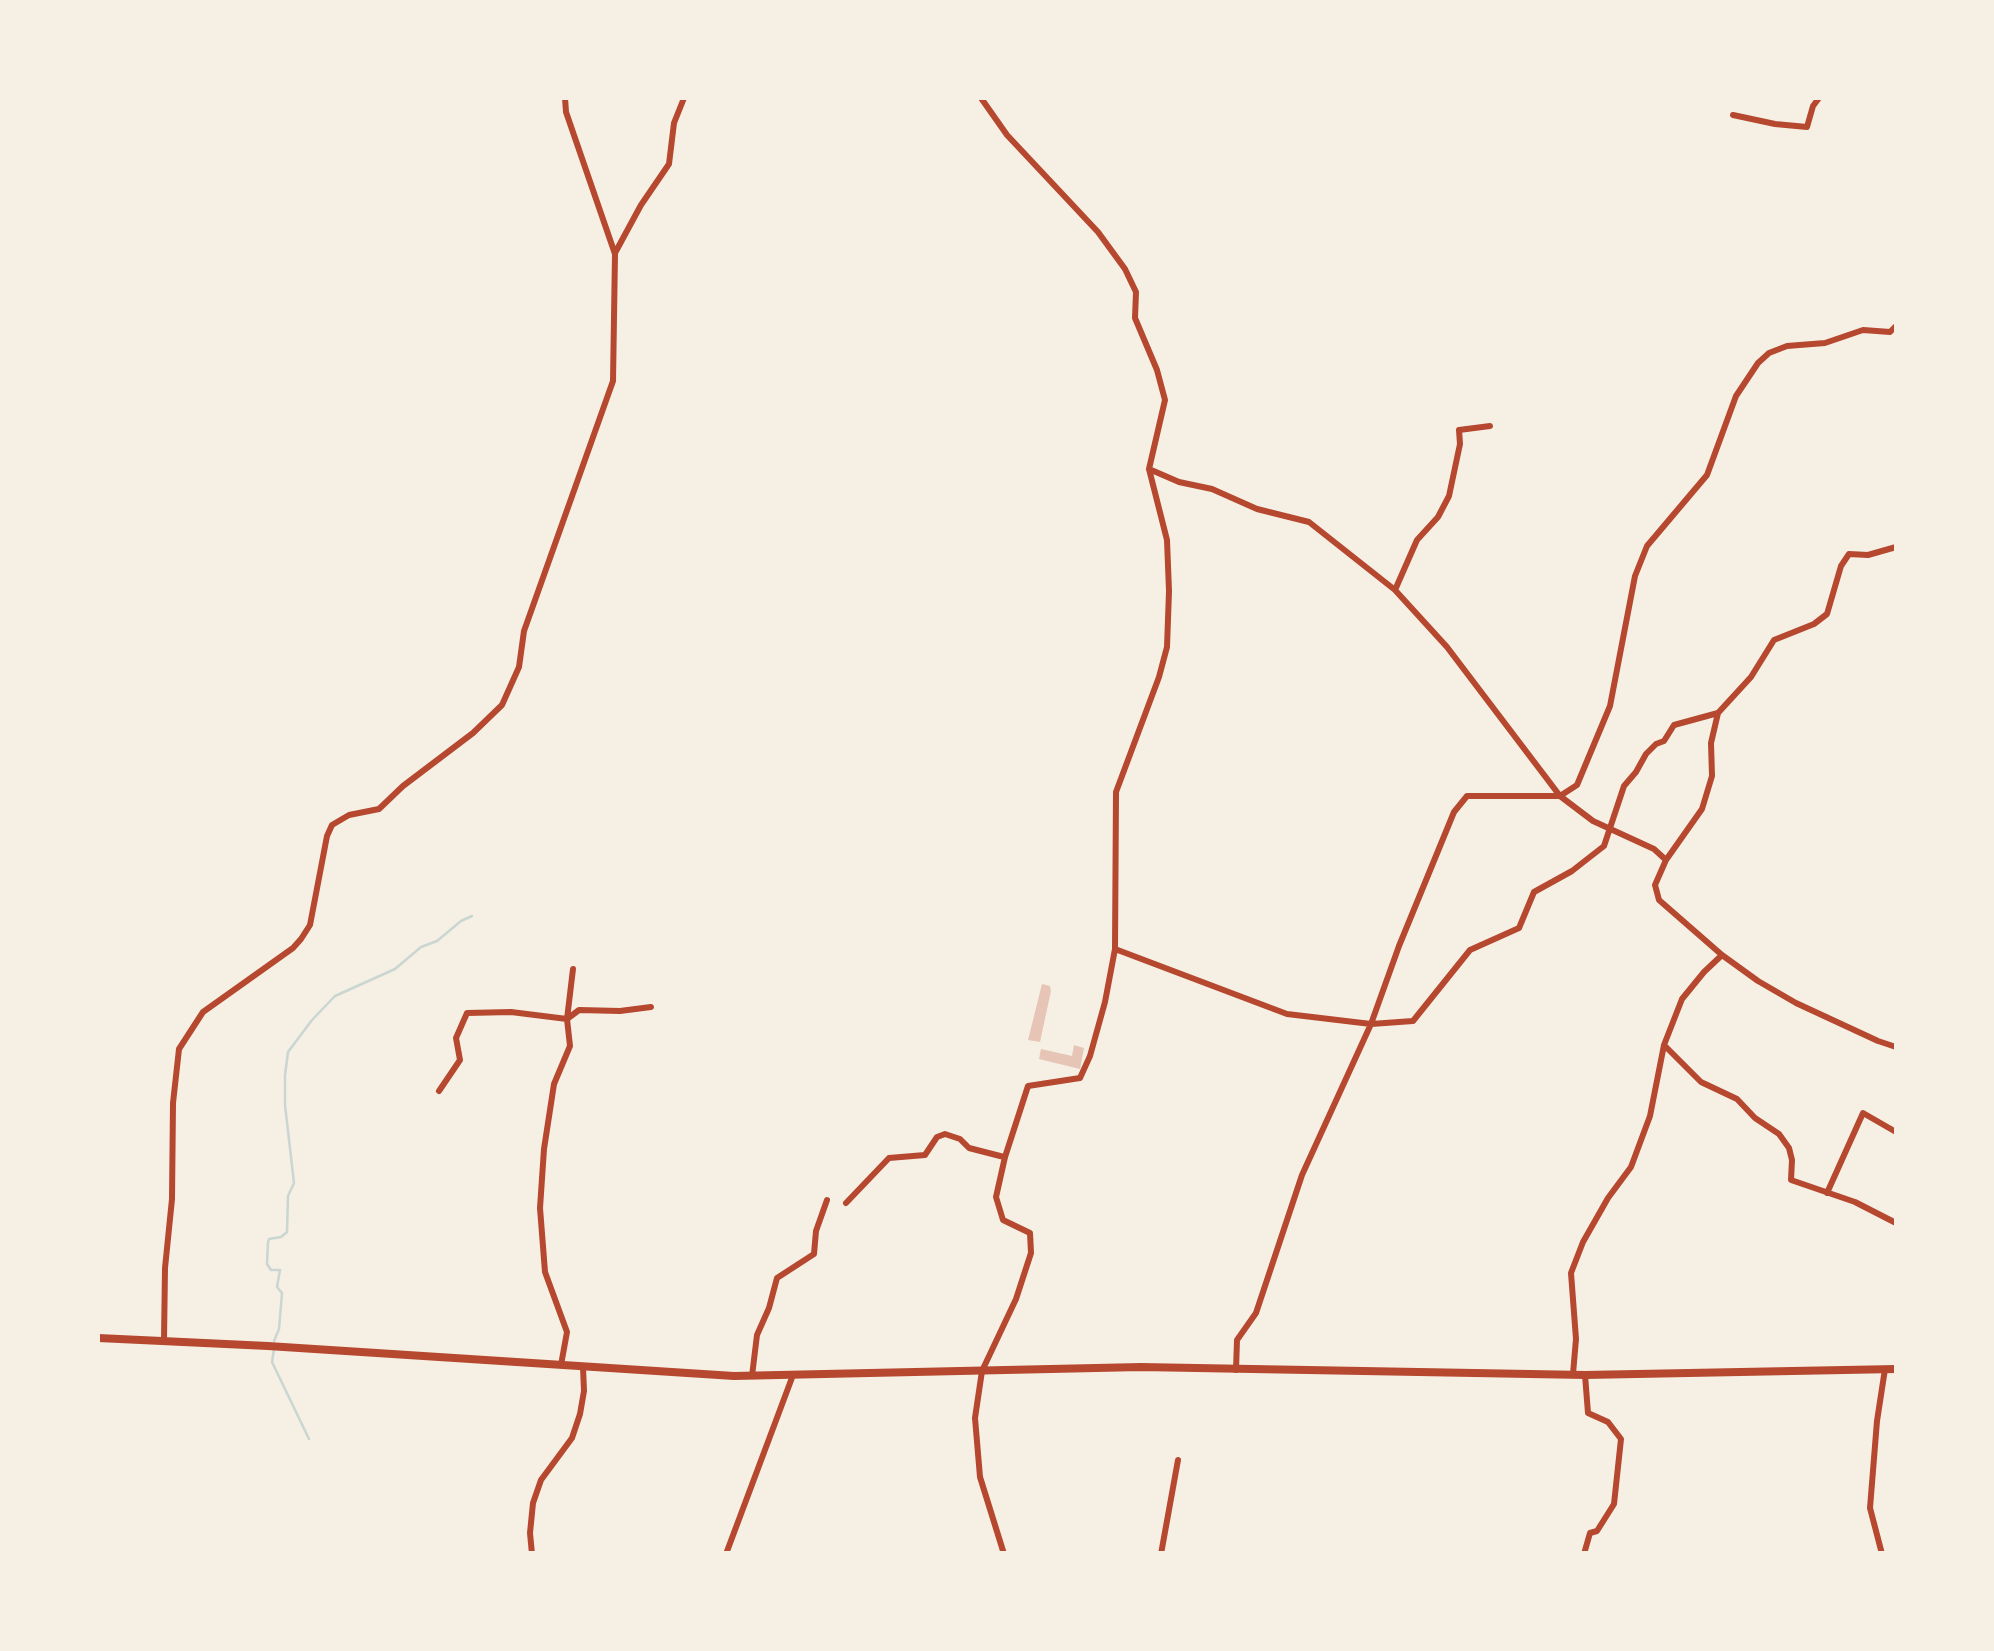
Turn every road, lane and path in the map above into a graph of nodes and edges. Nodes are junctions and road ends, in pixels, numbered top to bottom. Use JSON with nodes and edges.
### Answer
{"nodes":[{"id":1,"x":565,"y":98,"type":"edge"},
{"id":2,"x":684,"y":98,"type":"edge"},
{"id":3,"x":981,"y":98,"type":"edge"},
{"id":4,"x":1819,"y":98,"type":"edge"},
{"id":5,"x":1733,"y":115,"type":"dead end"},
{"id":6,"x":614,"y":254,"type":"junction"},
{"id":7,"x":1896,"y":326,"type":"edge"},
{"id":8,"x":1490,"y":426,"type":"dead end"},
{"id":9,"x":1149,"y":469,"type":"junction"},
{"id":10,"x":1896,"y":547,"type":"edge"},
{"id":11,"x":1395,"y":590,"type":"junction"},
{"id":12,"x":1718,"y":713,"type":"junction"},
{"id":13,"x":1560,"y":796,"type":"junction"},
{"id":14,"x":1610,"y":830,"type":"junction"},
{"id":15,"x":1666,"y":860,"type":"junction"},
{"id":16,"x":1115,"y":949,"type":"junction"},
{"id":17,"x":1722,"y":955,"type":"junction"},
{"id":18,"x":572,"y":969,"type":"dead end"},
{"id":19,"x":650,"y":1007,"type":"dead end"},
{"id":20,"x":567,"y":1019,"type":"junction"},
{"id":21,"x":1371,"y":1024,"type":"junction"},
{"id":22,"x":1664,"y":1045,"type":"junction"},
{"id":23,"x":1896,"y":1047,"type":"edge"},
{"id":24,"x":439,"y":1091,"type":"dead end"},
{"id":25,"x":1896,"y":1132,"type":"edge"},
{"id":26,"x":1005,"y":1157,"type":"junction"},
{"id":27,"x":1827,"y":1194,"type":"junction"},
{"id":28,"x":827,"y":1200,"type":"dead end"},
{"id":29,"x":846,"y":1203,"type":"dead end"},
{"id":30,"x":1896,"y":1223,"type":"edge"},
{"id":31,"x":98,"y":1338,"type":"edge"},
{"id":32,"x":164,"y":1340,"type":"junction"},
{"id":33,"x":560,"y":1365,"type":"junction"},
{"id":34,"x":583,"y":1367,"type":"junction"},
{"id":35,"x":1886,"y":1369,"type":"junction"},
{"id":36,"x":1896,"y":1369,"type":"edge"},
{"id":37,"x":982,"y":1370,"type":"junction"},
{"id":38,"x":1236,"y":1370,"type":"junction"},
{"id":39,"x":1573,"y":1374,"type":"junction"},
{"id":40,"x":793,"y":1375,"type":"junction"},
{"id":41,"x":1585,"y":1375,"type":"junction"},
{"id":42,"x":752,"y":1376,"type":"junction"},
{"id":43,"x":1178,"y":1460,"type":"dead end"},
{"id":44,"x":532,"y":1554,"type":"edge"},
{"id":45,"x":726,"y":1554,"type":"edge"},
{"id":46,"x":1004,"y":1554,"type":"edge"},
{"id":47,"x":1160,"y":1554,"type":"edge"},
{"id":48,"x":1584,"y":1554,"type":"edge"},
{"id":49,"x":1882,"y":1554,"type":"edge"}],
"edges":[{"from":1,"to":6,"type":"street"},
{"from":2,"to":6,"type":"street"},
{"from":3,"to":9,"type":"street"},
{"from":4,"to":5,"type":"street"},
{"from":6,"to":32,"type":"street"},
{"from":7,"to":13,"type":"street"},
{"from":8,"to":11,"type":"street"},
{"from":9,"to":11,"type":"street"},
{"from":9,"to":16,"type":"street"},
{"from":10,"to":12,"type":"street"},
{"from":11,"to":13,"type":"street"},
{"from":12,"to":14,"type":"street"},
{"from":12,"to":15,"type":"street"},
{"from":13,"to":14,"type":"street"},
{"from":13,"to":21,"type":"street"},
{"from":14,"to":15,"type":"street"},
{"from":14,"to":21,"type":"street"},
{"from":15,"to":17,"type":"street"},
{"from":16,"to":21,"type":"street"},
{"from":16,"to":26,"type":"street"},
{"from":17,"to":22,"type":"street"},
{"from":17,"to":23,"type":"street"},
{"from":18,"to":20,"type":"street"},
{"from":19,"to":20,"type":"street"},
{"from":20,"to":24,"type":"street"},
{"from":20,"to":33,"type":"street"},
{"from":21,"to":38,"type":"street"},
{"from":22,"to":27,"type":"street"},
{"from":22,"to":39,"type":"street"},
{"from":25,"to":27,"type":"street"},
{"from":26,"to":29,"type":"street"},
{"from":26,"to":37,"type":"street"},
{"from":27,"to":30,"type":"street"},
{"from":28,"to":42,"type":"street"},
{"from":31,"to":32,"type":"street"},
{"from":32,"to":33,"type":"street"},
{"from":33,"to":34,"type":"street"},
{"from":34,"to":42,"type":"street"},
{"from":34,"to":44,"type":"street"},
{"from":35,"to":36,"type":"street"},
{"from":35,"to":41,"type":"street"},
{"from":35,"to":49,"type":"street"},
{"from":37,"to":38,"type":"street"},
{"from":37,"to":40,"type":"street"},
{"from":37,"to":46,"type":"street"},
{"from":38,"to":39,"type":"street"},
{"from":39,"to":41,"type":"street"},
{"from":40,"to":42,"type":"street"},
{"from":40,"to":45,"type":"street"},
{"from":41,"to":48,"type":"street"},
{"from":43,"to":47,"type":"street"}]}
